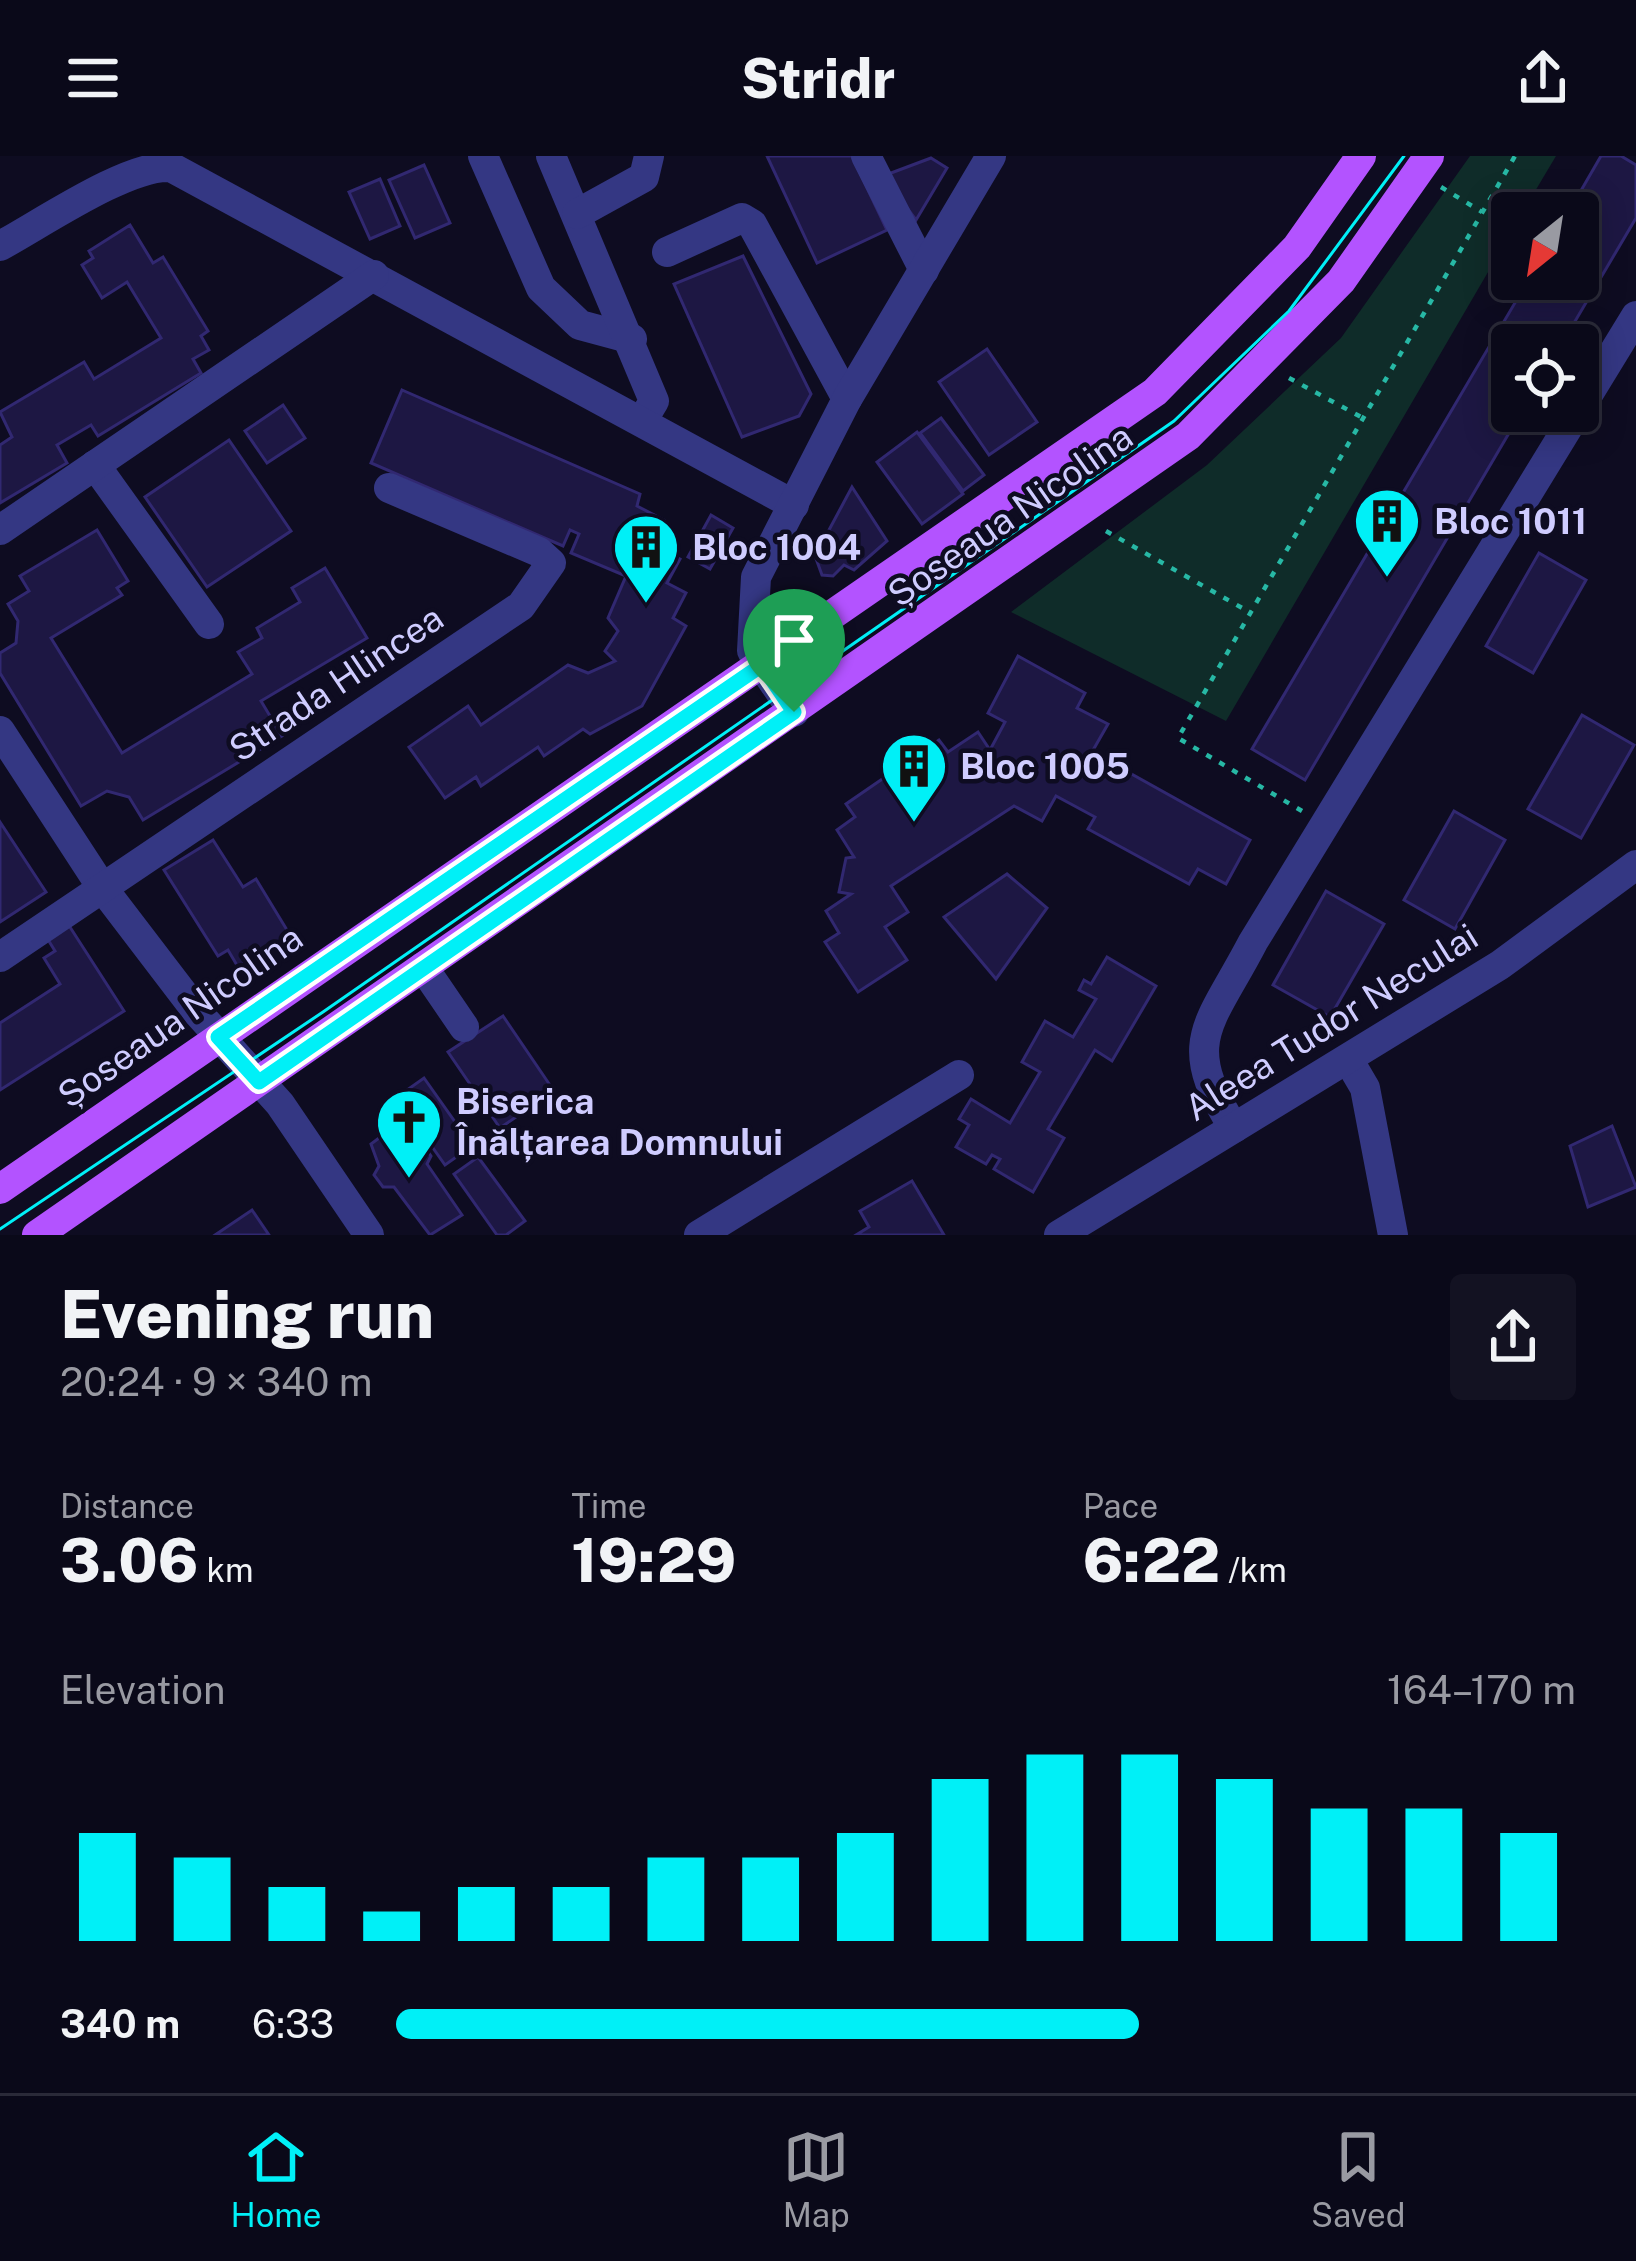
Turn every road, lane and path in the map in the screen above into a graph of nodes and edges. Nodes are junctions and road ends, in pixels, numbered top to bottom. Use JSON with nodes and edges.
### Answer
{"nodes":[{"id":1,"x":483,"y":156,"type":"edge"},
{"id":2,"x":551,"y":156,"type":"edge"},
{"id":3,"x":649,"y":156,"type":"edge"},
{"id":4,"x":866,"y":156,"type":"edge"},
{"id":5,"x":1361,"y":156,"type":"edge"},
{"id":6,"x":1515,"y":156,"type":"edge"},
{"id":7,"x":989,"y":157,"type":"edge"},
{"id":8,"x":1424,"y":165,"type":"edge"},
{"id":9,"x":1482,"y":212,"type":"junction"},
{"id":10,"x":577,"y":214,"type":"junction"},
{"id":11,"x":0,"y":246,"type":"edge"},
{"id":12,"x":667,"y":252,"type":"dead end"},
{"id":13,"x":924,"y":270,"type":"junction"},
{"id":14,"x":374,"y":275,"type":"junction"},
{"id":15,"x":1636,"y":316,"type":"edge"},
{"id":16,"x":632,"y":339,"type":"junction"},
{"id":17,"x":1265,"y":364,"type":"junction"},
{"id":18,"x":848,"y":399,"type":"junction"},
{"id":19,"x":1364,"y":418,"type":"junction"},
{"id":20,"x":642,"y":421,"type":"junction"},
{"id":21,"x":95,"y":465,"type":"junction"},
{"id":22,"x":388,"y":488,"type":"dead end"},
{"id":23,"x":794,"y":505,"type":"junction"},
{"id":24,"x":1080,"y":516,"type":"junction"},
{"id":25,"x":0,"y":530,"type":"edge"},
{"id":26,"x":1251,"y":614,"type":"junction"},
{"id":27,"x":209,"y":624,"type":"dead end"},
{"id":28,"x":762,"y":665,"type":"junction"},
{"id":29,"x":794,"y":712,"type":"junction"},
{"id":30,"x":0,"y":731,"type":"edge"},
{"id":31,"x":1328,"y":826,"type":"junction"},
{"id":32,"x":1636,"y":865,"type":"edge"},
{"id":33,"x":101,"y":886,"type":"junction"},
{"id":34,"x":0,"y":957,"type":"edge"},
{"id":35,"x":423,"y":967,"type":"junction"},
{"id":36,"x":464,"y":1027,"type":"dead end"},
{"id":37,"x":218,"y":1037,"type":"junction"},
{"id":38,"x":1348,"y":1059,"type":"junction"},
{"id":39,"x":959,"y":1075,"type":"dead end"},
{"id":40,"x":259,"y":1082,"type":"junction"},
{"id":41,"x":1234,"y":1128,"type":"junction"},
{"id":42,"x":0,"y":1189,"type":"edge"},
{"id":43,"x":367,"y":1234,"type":"edge"},
{"id":44,"x":37,"y":1235,"type":"edge"},
{"id":45,"x":699,"y":1235,"type":"edge"},
{"id":46,"x":1059,"y":1235,"type":"edge"},
{"id":47,"x":1393,"y":1235,"type":"edge"}],
"edges":[{"from":1,"to":16,"type":"street"},
{"from":2,"to":10,"type":"street"},
{"from":3,"to":10,"type":"street"},
{"from":4,"to":13,"type":"street"},
{"from":5,"to":28,"type":"main road","name":"Șoseaua Nicolina"},
{"from":6,"to":9,"type":"path"},
{"from":7,"to":13,"type":"street"},
{"from":8,"to":9,"type":"path"},
{"from":8,"to":17,"type":"main road","name":"Șoseaua Nicolina"},
{"from":9,"to":19,"type":"path"},
{"from":10,"to":16,"type":"street"},
{"from":11,"to":14,"type":"street"},
{"from":12,"to":18,"type":"street"},
{"from":13,"to":18,"type":"street"},
{"from":14,"to":20,"type":"street"},
{"from":14,"to":21,"type":"street"},
{"from":15,"to":31,"type":"street"},
{"from":16,"to":20,"type":"street"},
{"from":17,"to":19,"type":"path"},
{"from":17,"to":24,"type":"main road","name":"Șoseaua Nicolina"},
{"from":18,"to":23,"type":"street"},
{"from":19,"to":26,"type":"path"},
{"from":20,"to":23,"type":"street"},
{"from":21,"to":25,"type":"street"},
{"from":21,"to":27,"type":"street"},
{"from":22,"to":33,"type":"street","name":"Strada Hlincea"},
{"from":23,"to":28,"type":"street"},
{"from":24,"to":26,"type":"path"},
{"from":24,"to":29,"type":"main road","name":"Șoseaua Nicolina"},
{"from":26,"to":31,"type":"path"},
{"from":28,"to":29,"type":"street"},
{"from":28,"to":37,"type":"main road","name":"Șoseaua Nicolina"},
{"from":29,"to":35,"type":"main road","name":"Șoseaua Nicolina"},
{"from":30,"to":33,"type":"street"},
{"from":31,"to":41,"type":"street"},
{"from":32,"to":38,"type":"street","name":"Aleea Tudor Neculai"},
{"from":33,"to":34,"type":"street","name":"Strada Hlincea"},
{"from":33,"to":37,"type":"street"},
{"from":35,"to":36,"type":"street"},
{"from":35,"to":40,"type":"main road","name":"Șoseaua Nicolina"},
{"from":37,"to":40,"type":"street"},
{"from":37,"to":42,"type":"main road","name":"Șoseaua Nicolina"},
{"from":38,"to":41,"type":"street","name":"Aleea Tudor Neculai"},
{"from":38,"to":47,"type":"street"},
{"from":39,"to":45,"type":"street"},
{"from":40,"to":43,"type":"street"},
{"from":40,"to":44,"type":"main road","name":"Șoseaua Nicolina"},
{"from":41,"to":46,"type":"street","name":"Aleea Tudor Neculai"}]}
